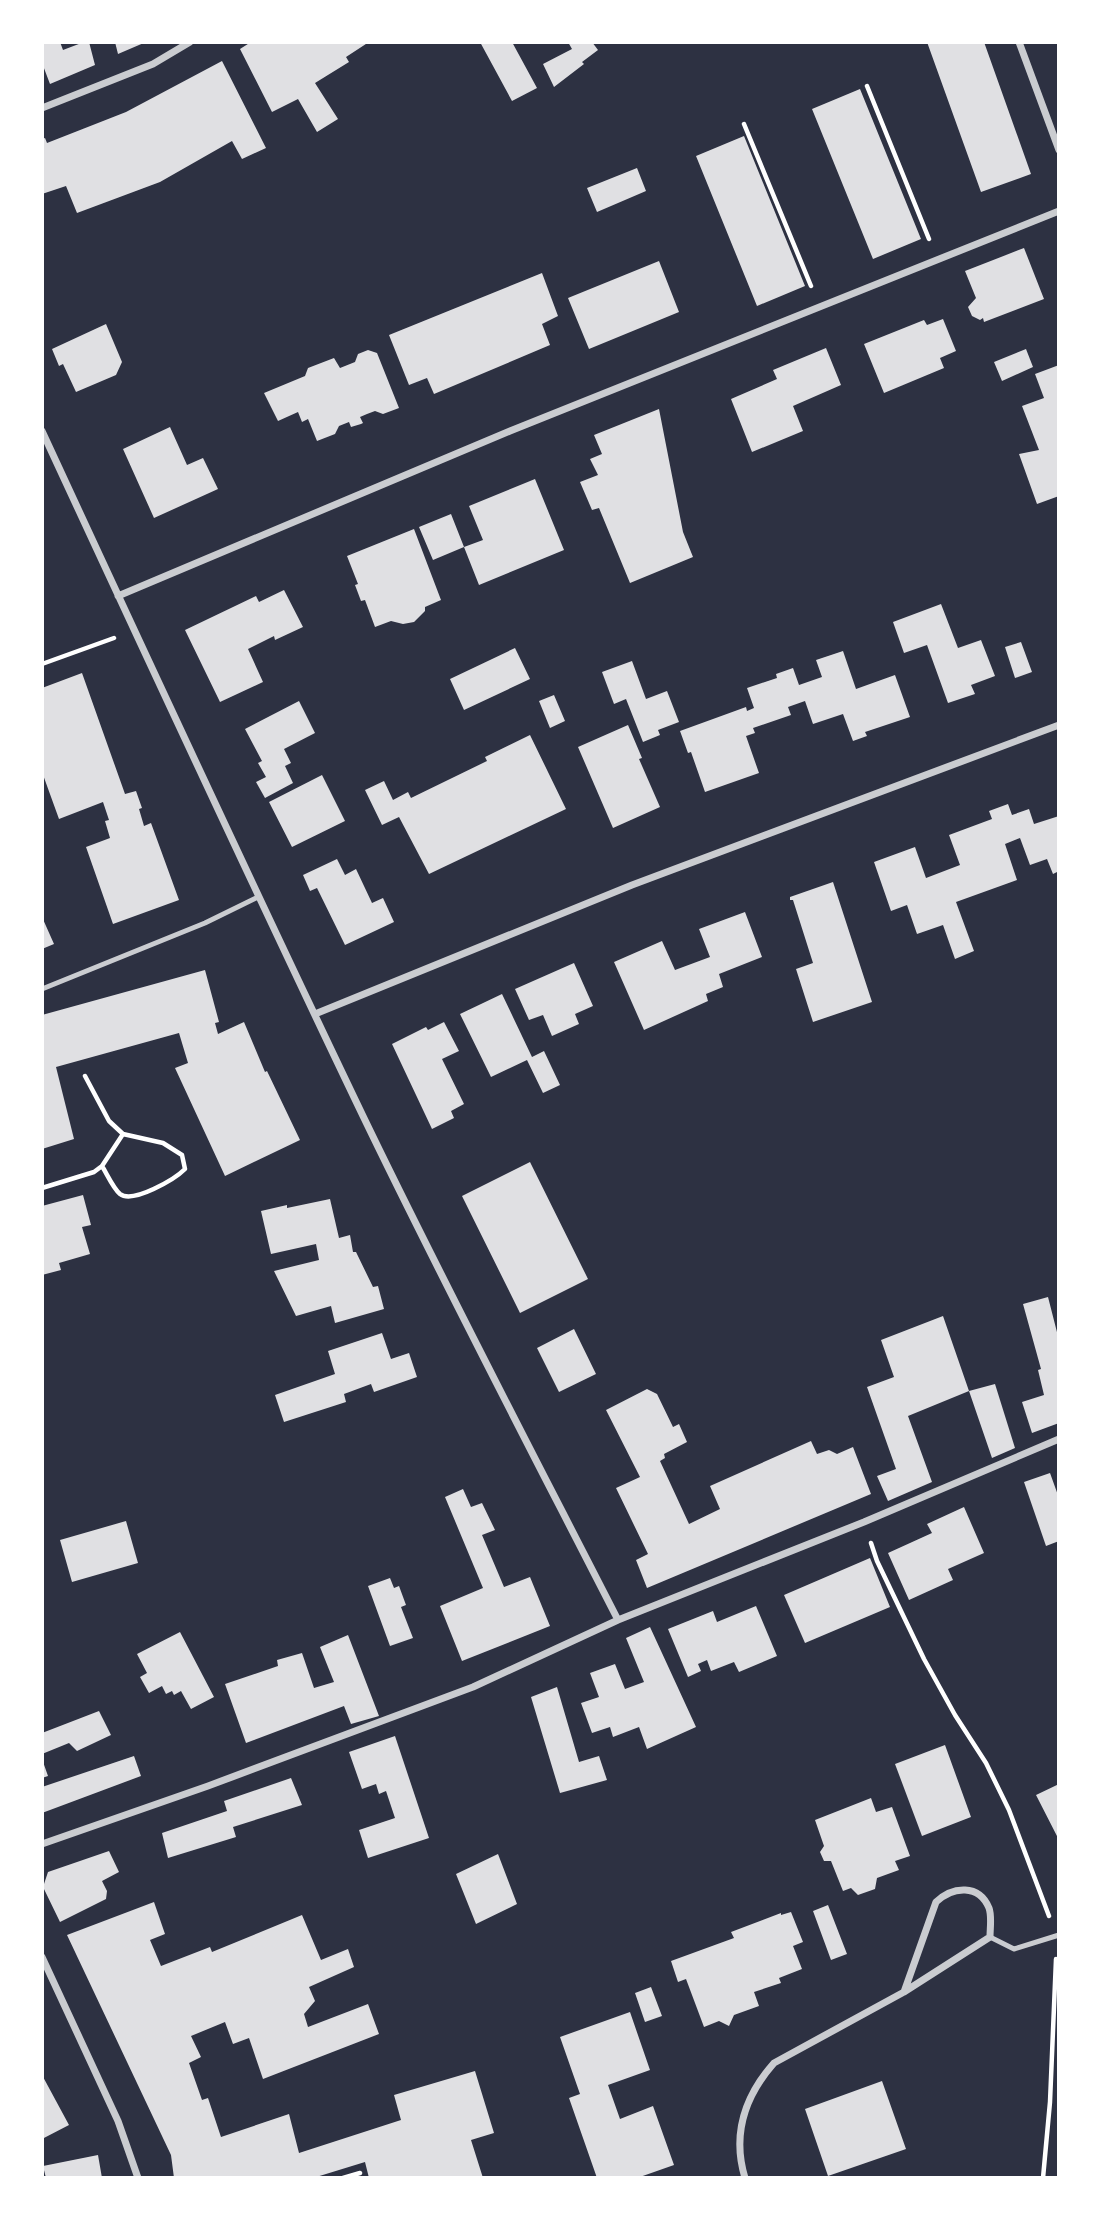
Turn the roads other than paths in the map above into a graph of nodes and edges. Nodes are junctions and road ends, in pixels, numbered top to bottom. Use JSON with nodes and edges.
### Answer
{"nodes":[{"id":1,"x":190,"y":42,"type":"edge"},
{"id":2,"x":1019,"y":42,"type":"edge"},
{"id":3,"x":42,"y":108,"type":"edge"},
{"id":4,"x":1059,"y":150,"type":"edge"},
{"id":5,"x":1059,"y":211,"type":"edge"},
{"id":6,"x":42,"y":431,"type":"edge"},
{"id":7,"x":118,"y":596,"type":"junction"},
{"id":8,"x":1059,"y":725,"type":"edge"},
{"id":9,"x":258,"y":897,"type":"junction"},
{"id":10,"x":42,"y":989,"type":"edge"},
{"id":11,"x":315,"y":1014,"type":"junction"},
{"id":12,"x":1059,"y":1439,"type":"edge"},
{"id":13,"x":618,"y":1620,"type":"junction"},
{"id":14,"x":42,"y":1844,"type":"edge"},
{"id":15,"x":1058,"y":1936,"type":"edge"},
{"id":16,"x":990,"y":1937,"type":"junction"},
{"id":17,"x":42,"y":1957,"type":"edge"},
{"id":18,"x":904,"y":1992,"type":"junction"},
{"id":19,"x":138,"y":2178,"type":"edge"},
{"id":20,"x":745,"y":2178,"type":"edge"}],
"edges":[{"from":1,"to":3,"type":"street"},
{"from":2,"to":4,"type":"street"},
{"from":5,"to":7,"type":"street"},
{"from":6,"to":7,"type":"street"},
{"from":7,"to":9,"type":"street"},
{"from":8,"to":11,"type":"street"},
{"from":9,"to":10,"type":"lane"},
{"from":9,"to":11,"type":"street"},
{"from":11,"to":13,"type":"street"},
{"from":12,"to":13,"type":"street"},
{"from":13,"to":14,"type":"street"},
{"from":15,"to":16,"type":"lane"},
{"from":16,"to":18,"type":"street"},
{"from":16,"to":18,"type":"street"},
{"from":17,"to":19,"type":"street"},
{"from":18,"to":20,"type":"street"}]}
